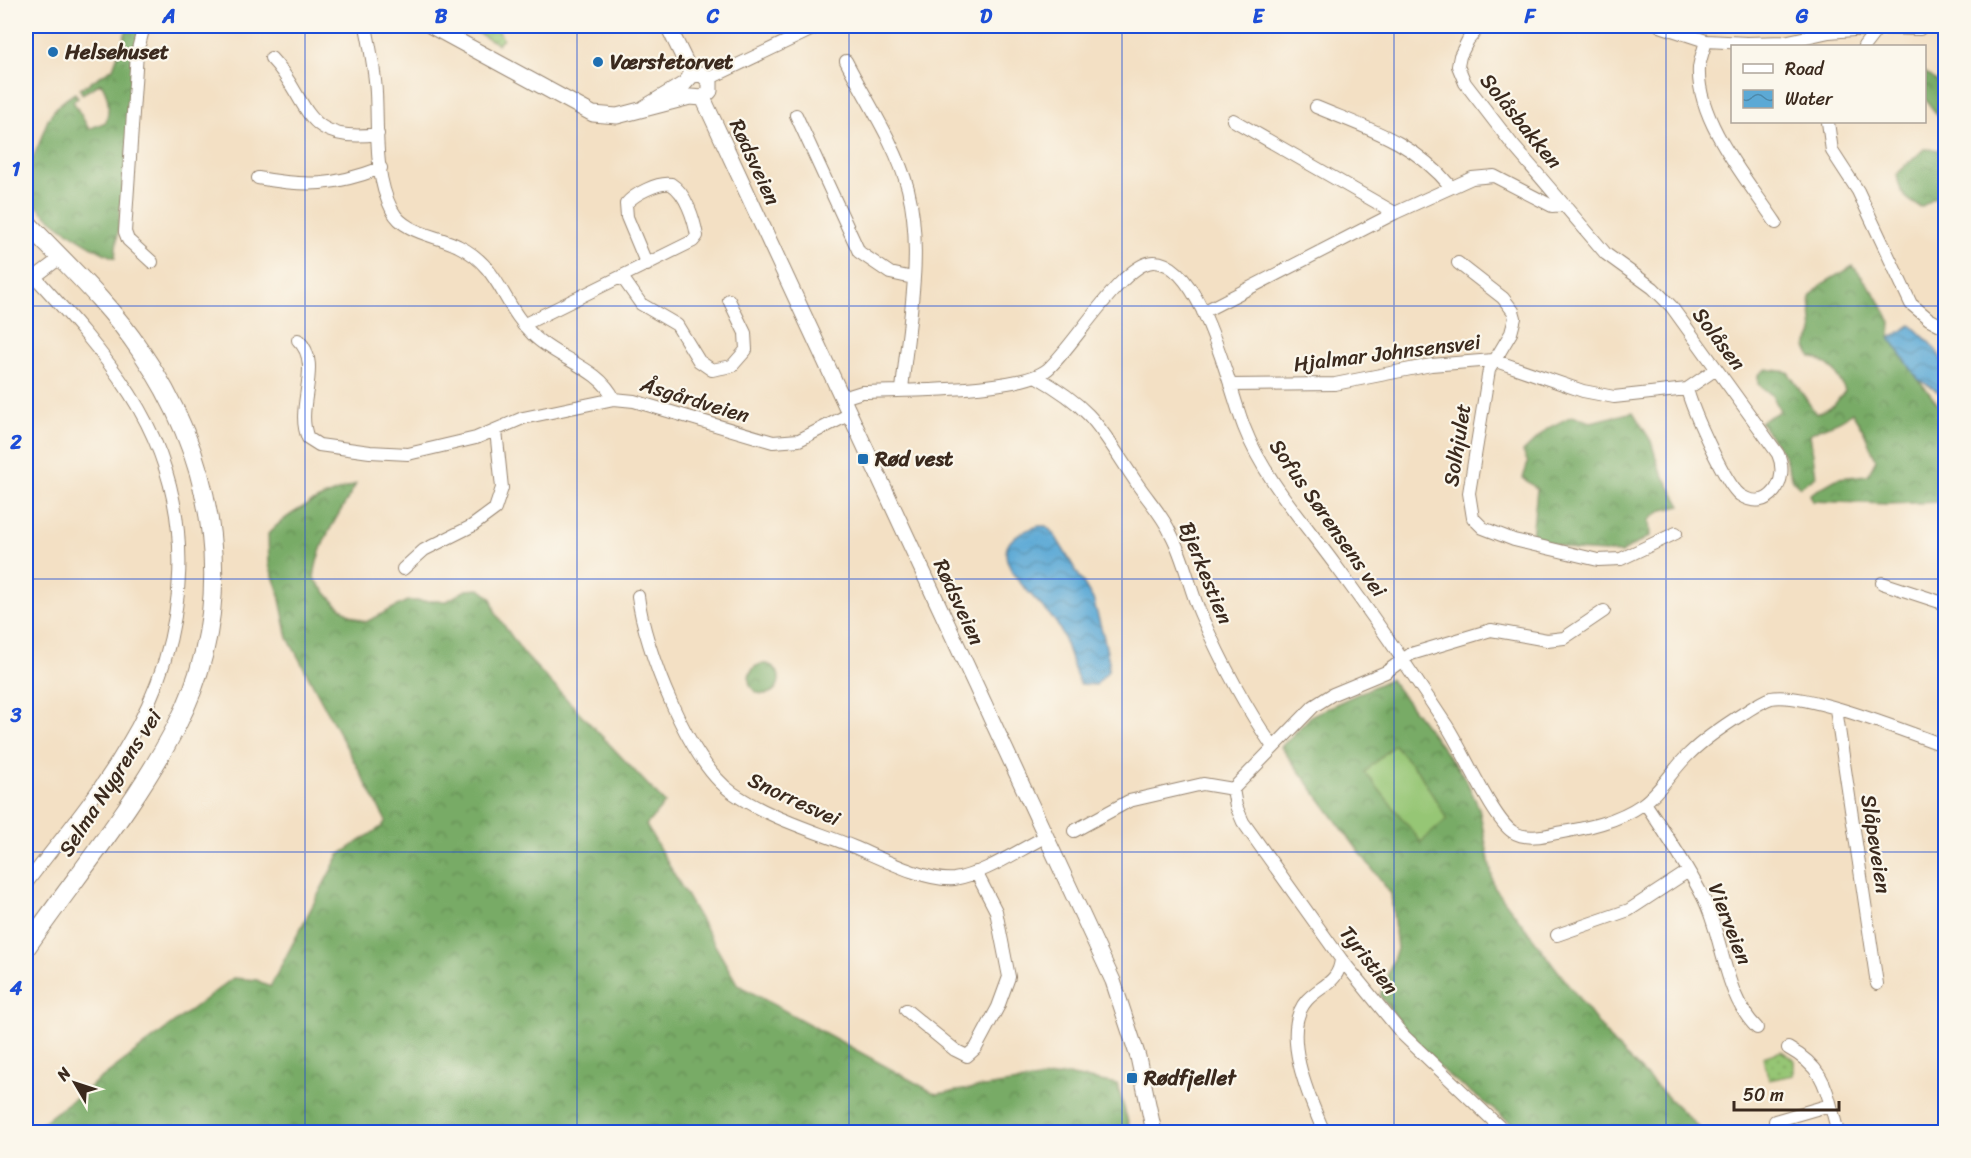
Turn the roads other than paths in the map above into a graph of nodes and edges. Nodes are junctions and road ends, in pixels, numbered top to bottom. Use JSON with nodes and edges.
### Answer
{"nodes":[{"id":1,"x":144,"y":26,"type":"edge"},
{"id":2,"x":366,"y":26,"type":"edge"},
{"id":3,"x":431,"y":26,"type":"edge"},
{"id":4,"x":668,"y":26,"type":"edge"},
{"id":5,"x":819,"y":26,"type":"edge"},
{"id":6,"x":1480,"y":26,"type":"edge"},
{"id":7,"x":1660,"y":26,"type":"edge"},
{"id":8,"x":1665,"y":26,"type":"edge"},
{"id":9,"x":1878,"y":27,"type":"junction"},
{"id":10,"x":1920,"y":29,"type":"dead end"},
{"id":11,"x":1706,"y":41,"type":"junction"},
{"id":12,"x":1865,"y":45,"type":"edge"},
{"id":13,"x":271,"y":58,"type":"dead end"},
{"id":14,"x":846,"y":61,"type":"dead end"},
{"id":15,"x":708,"y":79,"type":"joint"},
{"id":16,"x":692,"y":89,"type":"junction"},
{"id":17,"x":1316,"y":107,"type":"dead end"},
{"id":18,"x":796,"y":115,"type":"dead end"},
{"id":19,"x":1233,"y":120,"type":"dead end"},
{"id":20,"x":1828,"y":123,"type":"edge"},
{"id":21,"x":378,"y":134,"type":"junction"},
{"id":22,"x":381,"y":168,"type":"junction"},
{"id":23,"x":258,"y":178,"type":"dead end"},
{"id":24,"x":1451,"y":187,"type":"junction"},
{"id":25,"x":1565,"y":205,"type":"junction"},
{"id":26,"x":1395,"y":213,"type":"junction"},
{"id":27,"x":26,"y":222,"type":"edge"},
{"id":28,"x":1776,"y":223,"type":"dead end"},
{"id":29,"x":60,"y":258,"type":"junction"},
{"id":30,"x":152,"y":262,"type":"dead end"},
{"id":31,"x":1458,"y":263,"type":"dead end"},
{"id":32,"x":647,"y":265,"type":"junction"},
{"id":33,"x":30,"y":276,"type":"edge"},
{"id":34,"x":622,"y":277,"type":"junction"},
{"id":35,"x":913,"y":278,"type":"junction"},
{"id":36,"x":729,"y":300,"type":"dead end"},
{"id":37,"x":1203,"y":312,"type":"junction"},
{"id":38,"x":523,"y":325,"type":"junction"},
{"id":39,"x":1946,"y":328,"type":"edge"},
{"id":40,"x":298,"y":340,"type":"dead end"},
{"id":41,"x":1493,"y":360,"type":"junction"},
{"id":42,"x":1716,"y":369,"type":"junction"},
{"id":43,"x":1037,"y":377,"type":"junction"},
{"id":44,"x":1230,"y":385,"type":"junction"},
{"id":45,"x":1687,"y":389,"type":"junction"},
{"id":46,"x":902,"y":390,"type":"junction"},
{"id":47,"x":843,"y":398,"type":"junction"},
{"id":48,"x":614,"y":399,"type":"junction"},
{"id":49,"x":850,"y":414,"type":"junction"},
{"id":50,"x":496,"y":430,"type":"junction"},
{"id":51,"x":1676,"y":533,"type":"dead end"},
{"id":52,"x":403,"y":569,"type":"dead end"},
{"id":53,"x":1882,"y":583,"type":"dead end"},
{"id":54,"x":638,"y":596,"type":"dead end"},
{"id":55,"x":1946,"y":604,"type":"edge"},
{"id":56,"x":1605,"y":611,"type":"dead end"},
{"id":57,"x":1402,"y":660,"type":"junction"},
{"id":58,"x":1836,"y":709,"type":"junction"},
{"id":59,"x":1944,"y":744,"type":"edge"},
{"id":60,"x":1273,"y":747,"type":"junction"},
{"id":61,"x":1233,"y":789,"type":"junction"},
{"id":62,"x":1646,"y":802,"type":"junction"},
{"id":63,"x":1074,"y":831,"type":"dead end"},
{"id":64,"x":1045,"y":837,"type":"junction"},
{"id":65,"x":976,"y":872,"type":"junction"},
{"id":66,"x":1687,"y":872,"type":"junction"},
{"id":67,"x":26,"y":884,"type":"edge"},
{"id":68,"x":1557,"y":935,"type":"dead end"},
{"id":69,"x":26,"y":948,"type":"edge"},
{"id":70,"x":1341,"y":959,"type":"junction"},
{"id":71,"x":1877,"y":984,"type":"dead end"},
{"id":72,"x":906,"y":1010,"type":"dead end"},
{"id":73,"x":1758,"y":1028,"type":"dead end"},
{"id":74,"x":1788,"y":1048,"type":"dead end"},
{"id":75,"x":1830,"y":1105,"type":"junction"},
{"id":76,"x":1775,"y":1121,"type":"dead end"},
{"id":77,"x":1154,"y":1132,"type":"edge"},
{"id":78,"x":1324,"y":1132,"type":"edge"},
{"id":79,"x":1504,"y":1132,"type":"edge"},
{"id":80,"x":1838,"y":1132,"type":"edge"}],
"edges":[{"from":1,"to":30,"type":"street"},
{"from":2,"to":21,"type":"street","name":"Åsgårdveien"},
{"from":3,"to":16,"type":"street"},
{"from":4,"to":16,"type":"street","name":"Rødsveien"},
{"from":5,"to":15,"type":"street"},
{"from":6,"to":25,"type":"street","name":"Solåsbakken"},
{"from":7,"to":8,"type":"street"},
{"from":8,"to":11,"type":"street"},
{"from":9,"to":10,"type":"street"},
{"from":9,"to":11,"type":"street"},
{"from":9,"to":12,"type":"street"},
{"from":11,"to":28,"type":"street"},
{"from":13,"to":21,"type":"street"},
{"from":14,"to":35,"type":"street"},
{"from":15,"to":16,"type":"street"},
{"from":16,"to":47,"type":"street","name":"Rødsveien"},
{"from":17,"to":24,"type":"street"},
{"from":18,"to":35,"type":"street"},
{"from":19,"to":26,"type":"street"},
{"from":20,"to":39,"type":"street"},
{"from":21,"to":22,"type":"street","name":"Åsgårdveien"},
{"from":22,"to":23,"type":"street"},
{"from":22,"to":38,"type":"street","name":"Åsgårdveien"},
{"from":24,"to":25,"type":"street"},
{"from":24,"to":26,"type":"street"},
{"from":25,"to":42,"type":"street","name":"Solåsen"},
{"from":26,"to":37,"type":"street"},
{"from":27,"to":29,"type":"main road","name":"Selma Nygrens vei"},
{"from":29,"to":33,"type":"street"},
{"from":29,"to":69,"type":"main road","name":"Selma Nygrens vei"},
{"from":31,"to":41,"type":"street","name":"Solhjulet"},
{"from":32,"to":32,"type":"street"},
{"from":32,"to":34,"type":"street"},
{"from":33,"to":67,"type":"street"},
{"from":34,"to":36,"type":"street"},
{"from":34,"to":38,"type":"street"},
{"from":35,"to":46,"type":"street"},
{"from":37,"to":43,"type":"street","name":"Sofus Sørensens vei"},
{"from":37,"to":44,"type":"street","name":"Sofus Sørensens vei"},
{"from":38,"to":48,"type":"street","name":"Åsgårdveien"},
{"from":40,"to":50,"type":"street"},
{"from":41,"to":44,"type":"street","name":"Hjalmar Johnsensvei"},
{"from":41,"to":45,"type":"street","name":"Hjalmar Johnsensvei"},
{"from":41,"to":51,"type":"street","name":"Solhjulet"},
{"from":42,"to":45,"type":"street","name":"Hjalmar Johnsensvei"},
{"from":42,"to":45,"type":"street","name":"Solåsen"},
{"from":43,"to":46,"type":"street","name":"Sofus Sørensens vei"},
{"from":43,"to":60,"type":"street","name":"Bjerkestien"},
{"from":44,"to":57,"type":"street","name":"Sofus Sørensens vei"},
{"from":46,"to":47,"type":"street","name":"Sofus Sørensens vei"},
{"from":47,"to":49,"type":"street","name":"Rødsveien"},
{"from":48,"to":49,"type":"street","name":"Åsgårdveien"},
{"from":48,"to":50,"type":"street"},
{"from":49,"to":64,"type":"street","name":"Rødsveien"},
{"from":50,"to":52,"type":"street"},
{"from":53,"to":55,"type":"street"},
{"from":54,"to":65,"type":"street","name":"Snorresvei"},
{"from":56,"to":57,"type":"street"},
{"from":57,"to":60,"type":"street"},
{"from":57,"to":62,"type":"street","name":"Sofus Sørensens vei"},
{"from":58,"to":59,"type":"street","name":"Sofus Sørensens vei"},
{"from":58,"to":62,"type":"street","name":"Sofus Sørensens vei"},
{"from":58,"to":71,"type":"street","name":"Slåpeveien"},
{"from":60,"to":61,"type":"street"},
{"from":61,"to":63,"type":"street"},
{"from":61,"to":70,"type":"street","name":"Tyristien"},
{"from":62,"to":66,"type":"street","name":"Vierveien"},
{"from":64,"to":65,"type":"street","name":"Snorresvei"},
{"from":64,"to":77,"type":"street","name":"Rødsveien"},
{"from":65,"to":72,"type":"street"},
{"from":66,"to":68,"type":"street"},
{"from":66,"to":73,"type":"street","name":"Vierveien"},
{"from":70,"to":78,"type":"street"},
{"from":70,"to":79,"type":"street","name":"Tyristien"},
{"from":74,"to":75,"type":"street"},
{"from":75,"to":76,"type":"street"},
{"from":75,"to":80,"type":"street"}]}
